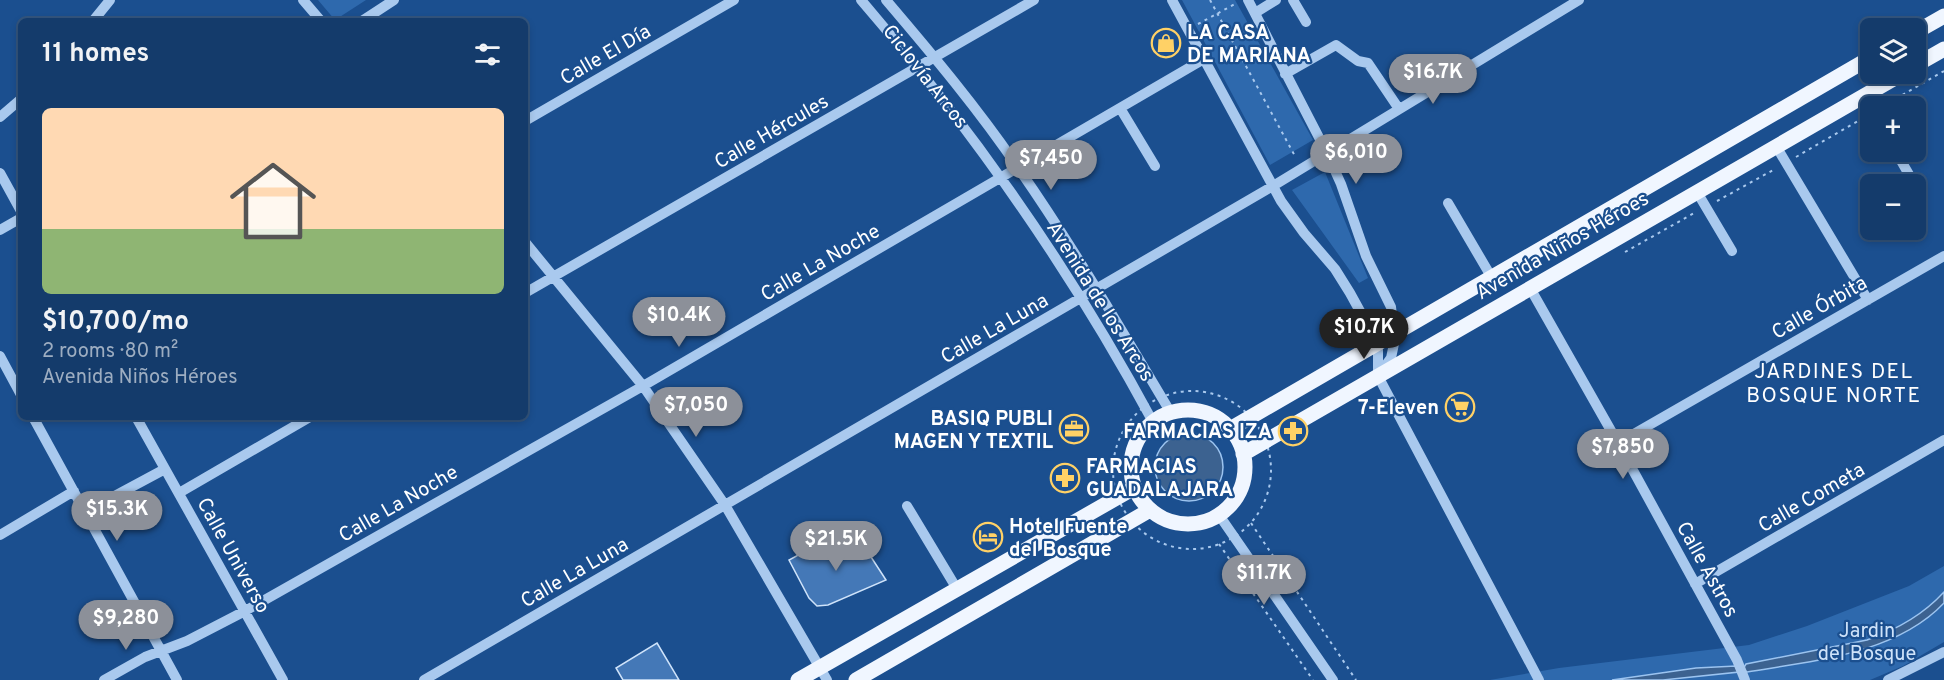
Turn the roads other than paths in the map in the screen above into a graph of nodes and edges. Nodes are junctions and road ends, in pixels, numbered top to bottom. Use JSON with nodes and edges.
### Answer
{"nodes":[{"id":1,"x":110,"y":0,"type":"edge"},
{"id":2,"x":303,"y":0,"type":"edge"},
{"id":3,"x":394,"y":0,"type":"edge"},
{"id":4,"x":734,"y":0,"type":"edge"},
{"id":5,"x":861,"y":0,"type":"edge"},
{"id":6,"x":886,"y":0,"type":"edge"},
{"id":7,"x":1034,"y":0,"type":"edge"},
{"id":8,"x":1172,"y":0,"type":"edge"},
{"id":9,"x":1246,"y":0,"type":"edge"},
{"id":10,"x":1276,"y":0,"type":"edge"},
{"id":11,"x":1293,"y":0,"type":"edge"},
{"id":12,"x":1579,"y":0,"type":"edge"},
{"id":13,"x":1254,"y":13,"type":"junction"},
{"id":14,"x":1944,"y":16,"type":"edge"},
{"id":15,"x":95,"y":18,"type":"edge"},
{"id":16,"x":318,"y":18,"type":"edge"},
{"id":17,"x":367,"y":18,"type":"edge"},
{"id":18,"x":1306,"y":22,"type":"dead end"},
{"id":19,"x":1926,"y":26,"type":"edge"},
{"id":20,"x":1944,"y":49,"type":"edge"},
{"id":21,"x":935,"y":57,"type":"junction"},
{"id":22,"x":1204,"y":59,"type":"junction"},
{"id":23,"x":1926,"y":59,"type":"edge"},
{"id":24,"x":1860,"y":64,"type":"edge"},
{"id":25,"x":918,"y":66,"type":"junction"},
{"id":26,"x":1286,"y":74,"type":"junction"},
{"id":27,"x":1889,"y":84,"type":"edge"},
{"id":28,"x":1874,"y":96,"type":"edge"},
{"id":29,"x":18,"y":102,"type":"edge"},
{"id":30,"x":1860,"y":104,"type":"edge"},
{"id":31,"x":1120,"y":108,"type":"junction"},
{"id":32,"x":1399,"y":109,"type":"junction"},
{"id":33,"x":0,"y":117,"type":"edge"},
{"id":34,"x":528,"y":119,"type":"edge"},
{"id":35,"x":1776,"y":146,"type":"junction"},
{"id":36,"x":1327,"y":153,"type":"junction"},
{"id":37,"x":1155,"y":166,"type":"dead end"},
{"id":38,"x":1018,"y":167,"type":"junction"},
{"id":39,"x":0,"y":174,"type":"edge"},
{"id":40,"x":1002,"y":177,"type":"junction"},
{"id":41,"x":1273,"y":186,"type":"junction"},
{"id":42,"x":1697,"y":192,"type":"junction"},
{"id":43,"x":1448,"y":203,"type":"dead end"},
{"id":44,"x":18,"y":206,"type":"edge"},
{"id":45,"x":18,"y":220,"type":"edge"},
{"id":46,"x":0,"y":230,"type":"edge"},
{"id":47,"x":528,"y":245,"type":"edge"},
{"id":48,"x":1732,"y":251,"type":"dead end"},
{"id":49,"x":1944,"y":256,"type":"edge"},
{"id":50,"x":555,"y":276,"type":"junction"},
{"id":51,"x":1492,"y":278,"type":"junction"},
{"id":52,"x":1098,"y":288,"type":"junction"},
{"id":53,"x":1530,"y":288,"type":"junction"},
{"id":54,"x":528,"y":291,"type":"edge"},
{"id":55,"x":1081,"y":298,"type":"junction"},
{"id":56,"x":1868,"y":300,"type":"junction"},
{"id":57,"x":1396,"y":334,"type":"junction"},
{"id":58,"x":1378,"y":344,"type":"junction"},
{"id":59,"x":0,"y":356,"type":"edge"},
{"id":60,"x":1378,"y":376,"type":"junction"},
{"id":61,"x":643,"y":386,"type":"junction"},
{"id":62,"x":18,"y":389,"type":"edge"},
{"id":63,"x":1171,"y":413,"type":"junction"},
{"id":64,"x":35,"y":420,"type":"edge"},
{"id":65,"x":138,"y":420,"type":"edge"},
{"id":66,"x":305,"y":420,"type":"edge"},
{"id":67,"x":1153,"y":422,"type":"junction"},
{"id":68,"x":1230,"y":429,"type":"junction"},
{"id":69,"x":1944,"y":440,"type":"edge"},
{"id":70,"x":1618,"y":443,"type":"junction"},
{"id":71,"x":1243,"y":454,"type":"junction"},
{"id":72,"x":165,"y":469,"type":"junction"},
{"id":73,"x":1134,"y":488,"type":"junction"},
{"id":74,"x":74,"y":491,"type":"junction"},
{"id":75,"x":178,"y":493,"type":"junction"},
{"id":76,"x":725,"y":505,"type":"junction"},
{"id":77,"x":908,"y":506,"type":"dead end"},
{"id":78,"x":1150,"y":510,"type":"junction"},
{"id":79,"x":85,"y":513,"type":"junction"},
{"id":80,"x":1219,"y":515,"type":"junction"},
{"id":81,"x":0,"y":535,"type":"edge"},
{"id":82,"x":1695,"y":584,"type":"junction"},
{"id":83,"x":957,"y":589,"type":"junction"},
{"id":84,"x":245,"y":611,"type":"junction"},
{"id":85,"x":161,"y":651,"type":"junction"},
{"id":86,"x":1944,"y":652,"type":"edge"},
{"id":87,"x":823,"y":674,"type":"edge"},
{"id":88,"x":104,"y":680,"type":"edge"},
{"id":89,"x":177,"y":680,"type":"edge"},
{"id":90,"x":283,"y":680,"type":"edge"},
{"id":91,"x":424,"y":680,"type":"edge"},
{"id":92,"x":798,"y":680,"type":"edge"},
{"id":93,"x":856,"y":680,"type":"edge"},
{"id":94,"x":1333,"y":680,"type":"edge"},
{"id":95,"x":1539,"y":680,"type":"edge"},
{"id":96,"x":1745,"y":680,"type":"edge"},
{"id":97,"x":1888,"y":680,"type":"edge"}],
"edges":[{"from":1,"to":15,"type":"street"},
{"from":2,"to":16,"type":"street"},
{"from":3,"to":17,"type":"street"},
{"from":4,"to":34,"type":"street","name":"Calle El Día"},
{"from":5,"to":25,"type":"street","name":"Avenida de los Arcos"},
{"from":6,"to":21,"type":"street","name":"Avenida de los Arcos"},
{"from":7,"to":21,"type":"street","name":"Calle Hércules"},
{"from":8,"to":22,"type":"street"},
{"from":9,"to":13,"type":"street"},
{"from":10,"to":13,"type":"street"},
{"from":11,"to":18,"type":"street"},
{"from":12,"to":32,"type":"street","name":"Calle La Luna"},
{"from":13,"to":26,"type":"street"},
{"from":14,"to":19,"type":"main road"},
{"from":20,"to":23,"type":"main road"},
{"from":21,"to":25,"type":"street","name":"Calle Hércules"},
{"from":21,"to":38,"type":"street","name":"Avenida de los Arcos"},
{"from":22,"to":31,"type":"street","name":"Calle La Noche"},
{"from":22,"to":41,"type":"street"},
{"from":24,"to":51,"type":"main road","name":"Avenida Niños Héroes"},
{"from":25,"to":40,"type":"street","name":"Avenida de los Arcos"},
{"from":25,"to":50,"type":"street","name":"Calle Hércules"},
{"from":26,"to":32,"type":"street"},
{"from":26,"to":36,"type":"street"},
{"from":27,"to":28,"type":"main road","name":"Avenida Niños Héroes"},
{"from":29,"to":33,"type":"street"},
{"from":30,"to":35,"type":"main road","name":"Avenida Niños Héroes"},
{"from":31,"to":37,"type":"street"},
{"from":31,"to":38,"type":"street","name":"Calle La Noche"},
{"from":32,"to":36,"type":"street","name":"Calle La Luna"},
{"from":35,"to":42,"type":"main road","name":"Avenida Niños Héroes"},
{"from":35,"to":56,"type":"street"},
{"from":36,"to":41,"type":"street","name":"Calle La Luna"},
{"from":36,"to":57,"type":"street"},
{"from":38,"to":40,"type":"street","name":"Calle La Noche"},
{"from":38,"to":52,"type":"street","name":"Avenida de los Arcos"},
{"from":39,"to":44,"type":"street"},
{"from":40,"to":55,"type":"street","name":"Avenida de los Arcos"},
{"from":40,"to":61,"type":"street","name":"Calle La Noche"},
{"from":41,"to":52,"type":"street","name":"Calle La Luna"},
{"from":41,"to":58,"type":"street"},
{"from":42,"to":48,"type":"street"},
{"from":42,"to":53,"type":"main road","name":"Avenida Niños Héroes"},
{"from":43,"to":51,"type":"street"},
{"from":45,"to":46,"type":"street"},
{"from":47,"to":50,"type":"street"},
{"from":49,"to":56,"type":"street","name":"Calle Órbita"},
{"from":50,"to":54,"type":"street","name":"Calle Hércules"},
{"from":50,"to":61,"type":"street"},
{"from":51,"to":57,"type":"main road","name":"Avenida Niños Héroes"},
{"from":52,"to":55,"type":"street","name":"Calle La Luna"},
{"from":52,"to":63,"type":"street","name":"Avenida de los Arcos"},
{"from":53,"to":60,"type":"main road","name":"Avenida Niños Héroes"},
{"from":53,"to":70,"type":"street","name":"Calle Astros"},
{"from":55,"to":67,"type":"street","name":"Avenida de los Arcos"},
{"from":55,"to":76,"type":"street","name":"Calle La Luna"},
{"from":56,"to":70,"type":"street","name":"Calle Órbita"},
{"from":57,"to":58,"type":"main road","name":"Avenida Niños Héroes"},
{"from":57,"to":60,"type":"street"},
{"from":58,"to":60,"type":"street"},
{"from":58,"to":68,"type":"main road","name":"Avenida Niños Héroes"},
{"from":59,"to":62,"type":"street"},
{"from":60,"to":71,"type":"main road","name":"Avenida Niños Héroes"},
{"from":60,"to":95,"type":"street"},
{"from":61,"to":76,"type":"street"},
{"from":61,"to":84,"type":"street","name":"Calle La Noche"},
{"from":63,"to":67,"type":"main road"},
{"from":63,"to":68,"type":"main road"},
{"from":64,"to":74,"type":"street"},
{"from":65,"to":72,"type":"street","name":"Calle Universo"},
{"from":66,"to":75,"type":"street"},
{"from":67,"to":73,"type":"main road"},
{"from":68,"to":71,"type":"main road"},
{"from":69,"to":82,"type":"street","name":"Calle Cometa"},
{"from":70,"to":82,"type":"street","name":"Calle Astros"},
{"from":71,"to":80,"type":"main road"},
{"from":72,"to":75,"type":"street","name":"Calle Universo"},
{"from":72,"to":79,"type":"street"},
{"from":73,"to":78,"type":"main road"},
{"from":73,"to":83,"type":"main road"},
{"from":74,"to":79,"type":"street"},
{"from":74,"to":81,"type":"street"},
{"from":75,"to":84,"type":"street","name":"Calle Universo"},
{"from":76,"to":87,"type":"street"},
{"from":76,"to":91,"type":"street","name":"Calle La Luna"},
{"from":77,"to":83,"type":"street"},
{"from":78,"to":80,"type":"main road"},
{"from":78,"to":93,"type":"main road"},
{"from":79,"to":85,"type":"street"},
{"from":80,"to":94,"type":"street"},
{"from":82,"to":96,"type":"street","name":"Calle Astros"},
{"from":83,"to":87,"type":"main road"},
{"from":84,"to":85,"type":"street","name":"Calle La Noche"},
{"from":84,"to":90,"type":"street","name":"Calle Universo"},
{"from":85,"to":88,"type":"street","name":"Calle La Noche"},
{"from":85,"to":89,"type":"street"},
{"from":86,"to":97,"type":"street"},
{"from":87,"to":92,"type":"main road"}]}
